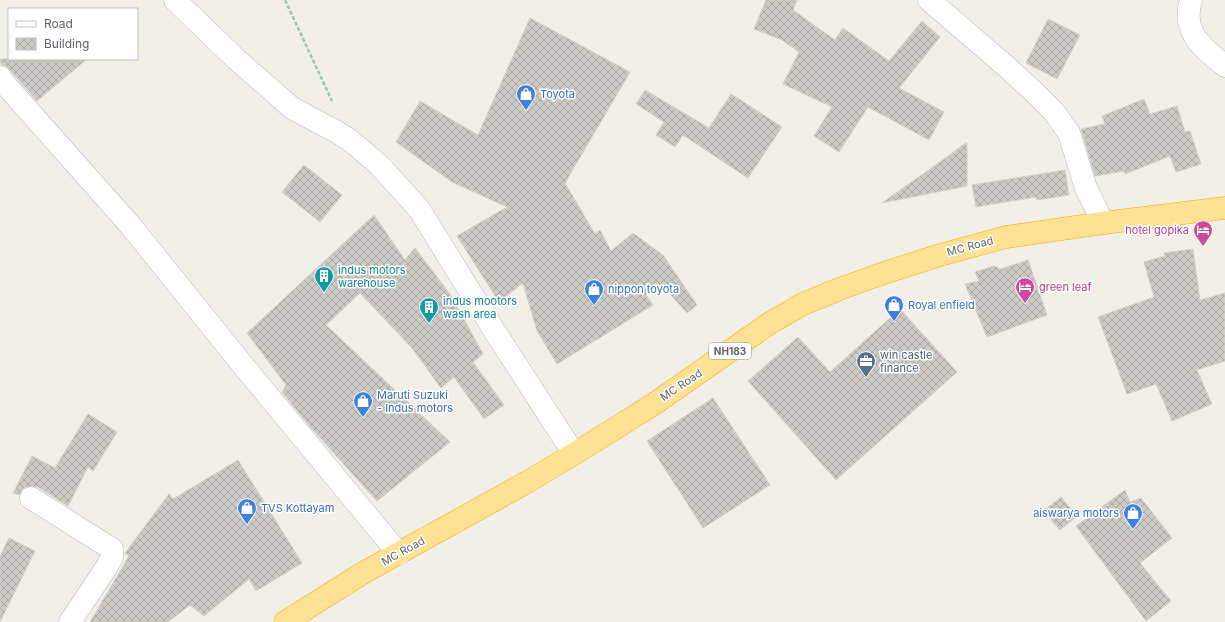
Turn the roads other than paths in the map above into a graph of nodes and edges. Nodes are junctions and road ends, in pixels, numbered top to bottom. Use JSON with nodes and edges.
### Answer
{"nodes":[{"id":1,"x":175,"y":0,"type":"edge"},
{"id":2,"x":929,"y":0,"type":"edge"},
{"id":3,"x":1191,"y":0,"type":"edge"},
{"id":4,"x":1225,"y":66,"type":"edge"},
{"id":5,"x":0,"y":77,"type":"edge"},
{"id":6,"x":1225,"y":208,"type":"edge"},
{"id":7,"x":1103,"y":223,"type":"junction"},
{"id":8,"x":574,"y":454,"type":"junction"},
{"id":9,"x":31,"y":498,"type":"dead end"},
{"id":10,"x":400,"y":554,"type":"junction"},
{"id":11,"x":70,"y":622,"type":"edge"},
{"id":12,"x":285,"y":622,"type":"edge"}],
"edges":[{"from":1,"to":8,"type":"street"},
{"from":2,"to":7,"type":"street"},
{"from":3,"to":4,"type":"street"},
{"from":5,"to":10,"type":"street"},
{"from":6,"to":7,"type":"highway","name":"MC Road","number":"NH183"},
{"from":7,"to":8,"type":"highway","name":"MC Road","number":"NH183"},
{"from":8,"to":10,"type":"highway","name":"MC Road","number":"NH183"},
{"from":9,"to":11,"type":"street"},
{"from":10,"to":12,"type":"highway","name":"MC Road","number":"NH183"}]}
